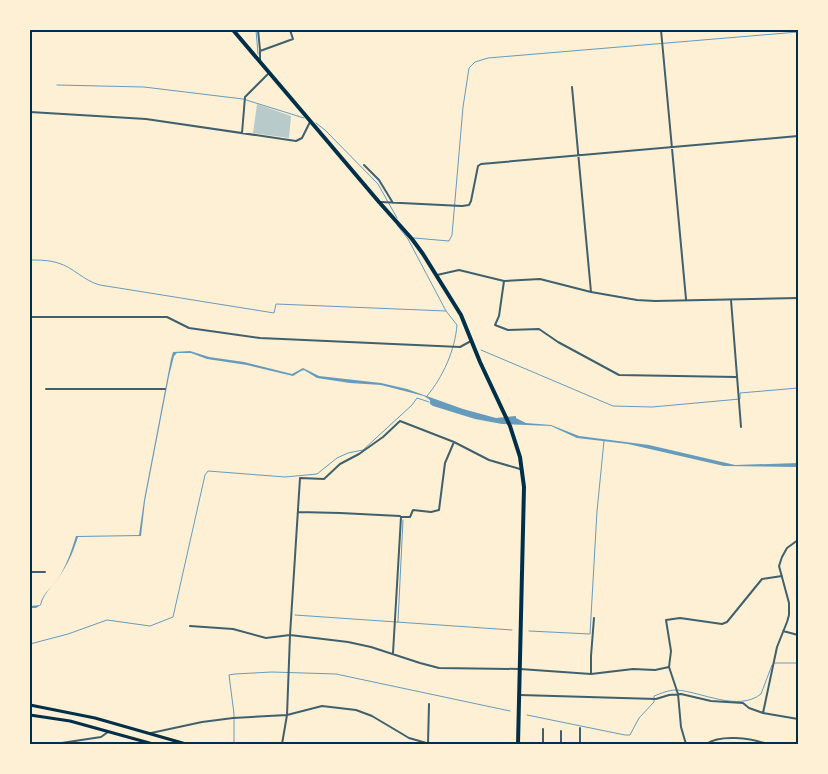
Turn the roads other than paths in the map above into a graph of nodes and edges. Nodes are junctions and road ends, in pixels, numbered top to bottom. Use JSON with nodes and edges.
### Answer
{"nodes":[{"id":1,"x":233,"y":30,"type":"edge"},
{"id":2,"x":258,"y":30,"type":"edge"},
{"id":3,"x":290,"y":30,"type":"edge"},
{"id":4,"x":661,"y":30,"type":"edge"},
{"id":5,"x":260,"y":51,"type":"junction"},
{"id":6,"x":260,"y":61,"type":"junction"},
{"id":7,"x":269,"y":73,"type":"junction"},
{"id":8,"x":572,"y":86,"type":"dead end"},
{"id":9,"x":30,"y":112,"type":"edge"},
{"id":10,"x":310,"y":122,"type":"junction"},
{"id":11,"x":242,"y":133,"type":"junction"},
{"id":12,"x":798,"y":136,"type":"edge"},
{"id":13,"x":672,"y":148,"type":"junction"},
{"id":14,"x":578,"y":156,"type":"junction"},
{"id":15,"x":364,"y":165,"type":"dead end"},
{"id":16,"x":379,"y":202,"type":"junction"},
{"id":17,"x":393,"y":203,"type":"junction"},
{"id":18,"x":435,"y":275,"type":"junction"},
{"id":19,"x":504,"y":281,"type":"junction"},
{"id":20,"x":591,"y":292,"type":"junction"},
{"id":21,"x":798,"y":298,"type":"edge"},
{"id":22,"x":686,"y":300,"type":"junction"},
{"id":23,"x":731,"y":300,"type":"junction"},
{"id":24,"x":30,"y":317,"type":"edge"},
{"id":25,"x":471,"y":341,"type":"junction"},
{"id":26,"x":736,"y":377,"type":"junction"},
{"id":27,"x":46,"y":389,"type":"dead end"},
{"id":28,"x":165,"y":389,"type":"dead end"},
{"id":29,"x":741,"y":428,"type":"dead end"},
{"id":30,"x":454,"y":442,"type":"junction"},
{"id":31,"x":522,"y":468,"type":"junction"},
{"id":32,"x":298,"y":512,"type":"junction"},
{"id":33,"x":401,"y":517,"type":"junction"},
{"id":34,"x":798,"y":540,"type":"edge"},
{"id":35,"x":30,"y":572,"type":"edge"},
{"id":36,"x":44,"y":572,"type":"dead end"},
{"id":37,"x":782,"y":576,"type":"junction"},
{"id":38,"x":594,"y":618,"type":"dead end"},
{"id":39,"x":190,"y":626,"type":"dead end"},
{"id":40,"x":783,"y":631,"type":"junction"},
{"id":41,"x":290,"y":635,"type":"junction"},
{"id":42,"x":798,"y":635,"type":"edge"},
{"id":43,"x":393,"y":654,"type":"junction"},
{"id":44,"x":669,"y":667,"type":"junction"},
{"id":45,"x":520,"y":669,"type":"junction"},
{"id":46,"x":591,"y":674,"type":"junction"},
{"id":47,"x":520,"y":694,"type":"junction"},
{"id":48,"x":678,"y":694,"type":"junction"},
{"id":49,"x":429,"y":704,"type":"dead end"},
{"id":50,"x":30,"y":705,"type":"edge"},
{"id":51,"x":30,"y":714,"type":"edge"},
{"id":52,"x":763,"y":714,"type":"junction"},
{"id":53,"x":287,"y":715,"type":"junction"},
{"id":54,"x":798,"y":719,"type":"edge"},
{"id":55,"x":580,"y":728,"type":"dead end"},
{"id":56,"x":543,"y":729,"type":"dead end"},
{"id":57,"x":561,"y":731,"type":"dead end"},
{"id":58,"x":108,"y":732,"type":"junction"},
{"id":59,"x":150,"y":733,"type":"junction"},
{"id":60,"x":55,"y":744,"type":"edge"},
{"id":61,"x":153,"y":744,"type":"edge"},
{"id":62,"x":186,"y":744,"type":"edge"},
{"id":63,"x":282,"y":744,"type":"edge"},
{"id":64,"x":429,"y":744,"type":"edge"},
{"id":65,"x":441,"y":744,"type":"edge"},
{"id":66,"x":454,"y":744,"type":"edge"},
{"id":67,"x":518,"y":744,"type":"edge"},
{"id":68,"x":543,"y":744,"type":"edge"},
{"id":69,"x":561,"y":744,"type":"edge"},
{"id":70,"x":580,"y":744,"type":"edge"},
{"id":71,"x":686,"y":744,"type":"edge"},
{"id":72,"x":706,"y":744,"type":"edge"},
{"id":73,"x":766,"y":744,"type":"edge"}],
"edges":[{"from":1,"to":6,"type":"highway"},
{"from":2,"to":5,"type":"street"},
{"from":3,"to":5,"type":"street"},
{"from":4,"to":13,"type":"street"},
{"from":5,"to":6,"type":"street"},
{"from":6,"to":7,"type":"highway"},
{"from":7,"to":10,"type":"highway"},
{"from":7,"to":11,"type":"street"},
{"from":8,"to":14,"type":"street"},
{"from":9,"to":11,"type":"street"},
{"from":10,"to":11,"type":"street"},
{"from":10,"to":16,"type":"highway"},
{"from":12,"to":13,"type":"street"},
{"from":13,"to":14,"type":"street"},
{"from":13,"to":22,"type":"street"},
{"from":14,"to":17,"type":"street"},
{"from":14,"to":20,"type":"street"},
{"from":15,"to":17,"type":"street"},
{"from":16,"to":17,"type":"street"},
{"from":16,"to":18,"type":"highway"},
{"from":18,"to":19,"type":"street"},
{"from":18,"to":25,"type":"highway"},
{"from":19,"to":20,"type":"street"},
{"from":19,"to":26,"type":"street"},
{"from":20,"to":22,"type":"street"},
{"from":21,"to":23,"type":"street"},
{"from":22,"to":23,"type":"street"},
{"from":23,"to":26,"type":"street"},
{"from":24,"to":25,"type":"street"},
{"from":25,"to":31,"type":"highway"},
{"from":26,"to":29,"type":"street"},
{"from":27,"to":28,"type":"street"},
{"from":30,"to":31,"type":"street"},
{"from":30,"to":32,"type":"street"},
{"from":30,"to":33,"type":"street"},
{"from":31,"to":45,"type":"highway"},
{"from":32,"to":33,"type":"street"},
{"from":32,"to":41,"type":"street"},
{"from":33,"to":43,"type":"street"},
{"from":34,"to":37,"type":"street"},
{"from":35,"to":36,"type":"street"},
{"from":37,"to":40,"type":"street"},
{"from":37,"to":44,"type":"street"},
{"from":38,"to":46,"type":"street"},
{"from":39,"to":41,"type":"street"},
{"from":40,"to":42,"type":"street"},
{"from":40,"to":52,"type":"street"},
{"from":41,"to":43,"type":"street"},
{"from":41,"to":53,"type":"street"},
{"from":43,"to":45,"type":"street"},
{"from":44,"to":46,"type":"street"},
{"from":44,"to":48,"type":"street"},
{"from":45,"to":46,"type":"street"},
{"from":45,"to":47,"type":"highway"},
{"from":47,"to":48,"type":"street"},
{"from":47,"to":67,"type":"highway"},
{"from":48,"to":52,"type":"street"},
{"from":48,"to":71,"type":"street"},
{"from":49,"to":64,"type":"street"},
{"from":50,"to":59,"type":"main road"},
{"from":51,"to":58,"type":"main road"},
{"from":52,"to":54,"type":"street"},
{"from":53,"to":59,"type":"street"},
{"from":53,"to":63,"type":"street"},
{"from":53,"to":64,"type":"street"},
{"from":55,"to":70,"type":"street"},
{"from":56,"to":68,"type":"street"},
{"from":57,"to":69,"type":"street"},
{"from":58,"to":60,"type":"street"},
{"from":58,"to":61,"type":"main road"},
{"from":59,"to":62,"type":"main road"},
{"from":65,"to":66,"type":"street"},
{"from":72,"to":73,"type":"street"}]}
